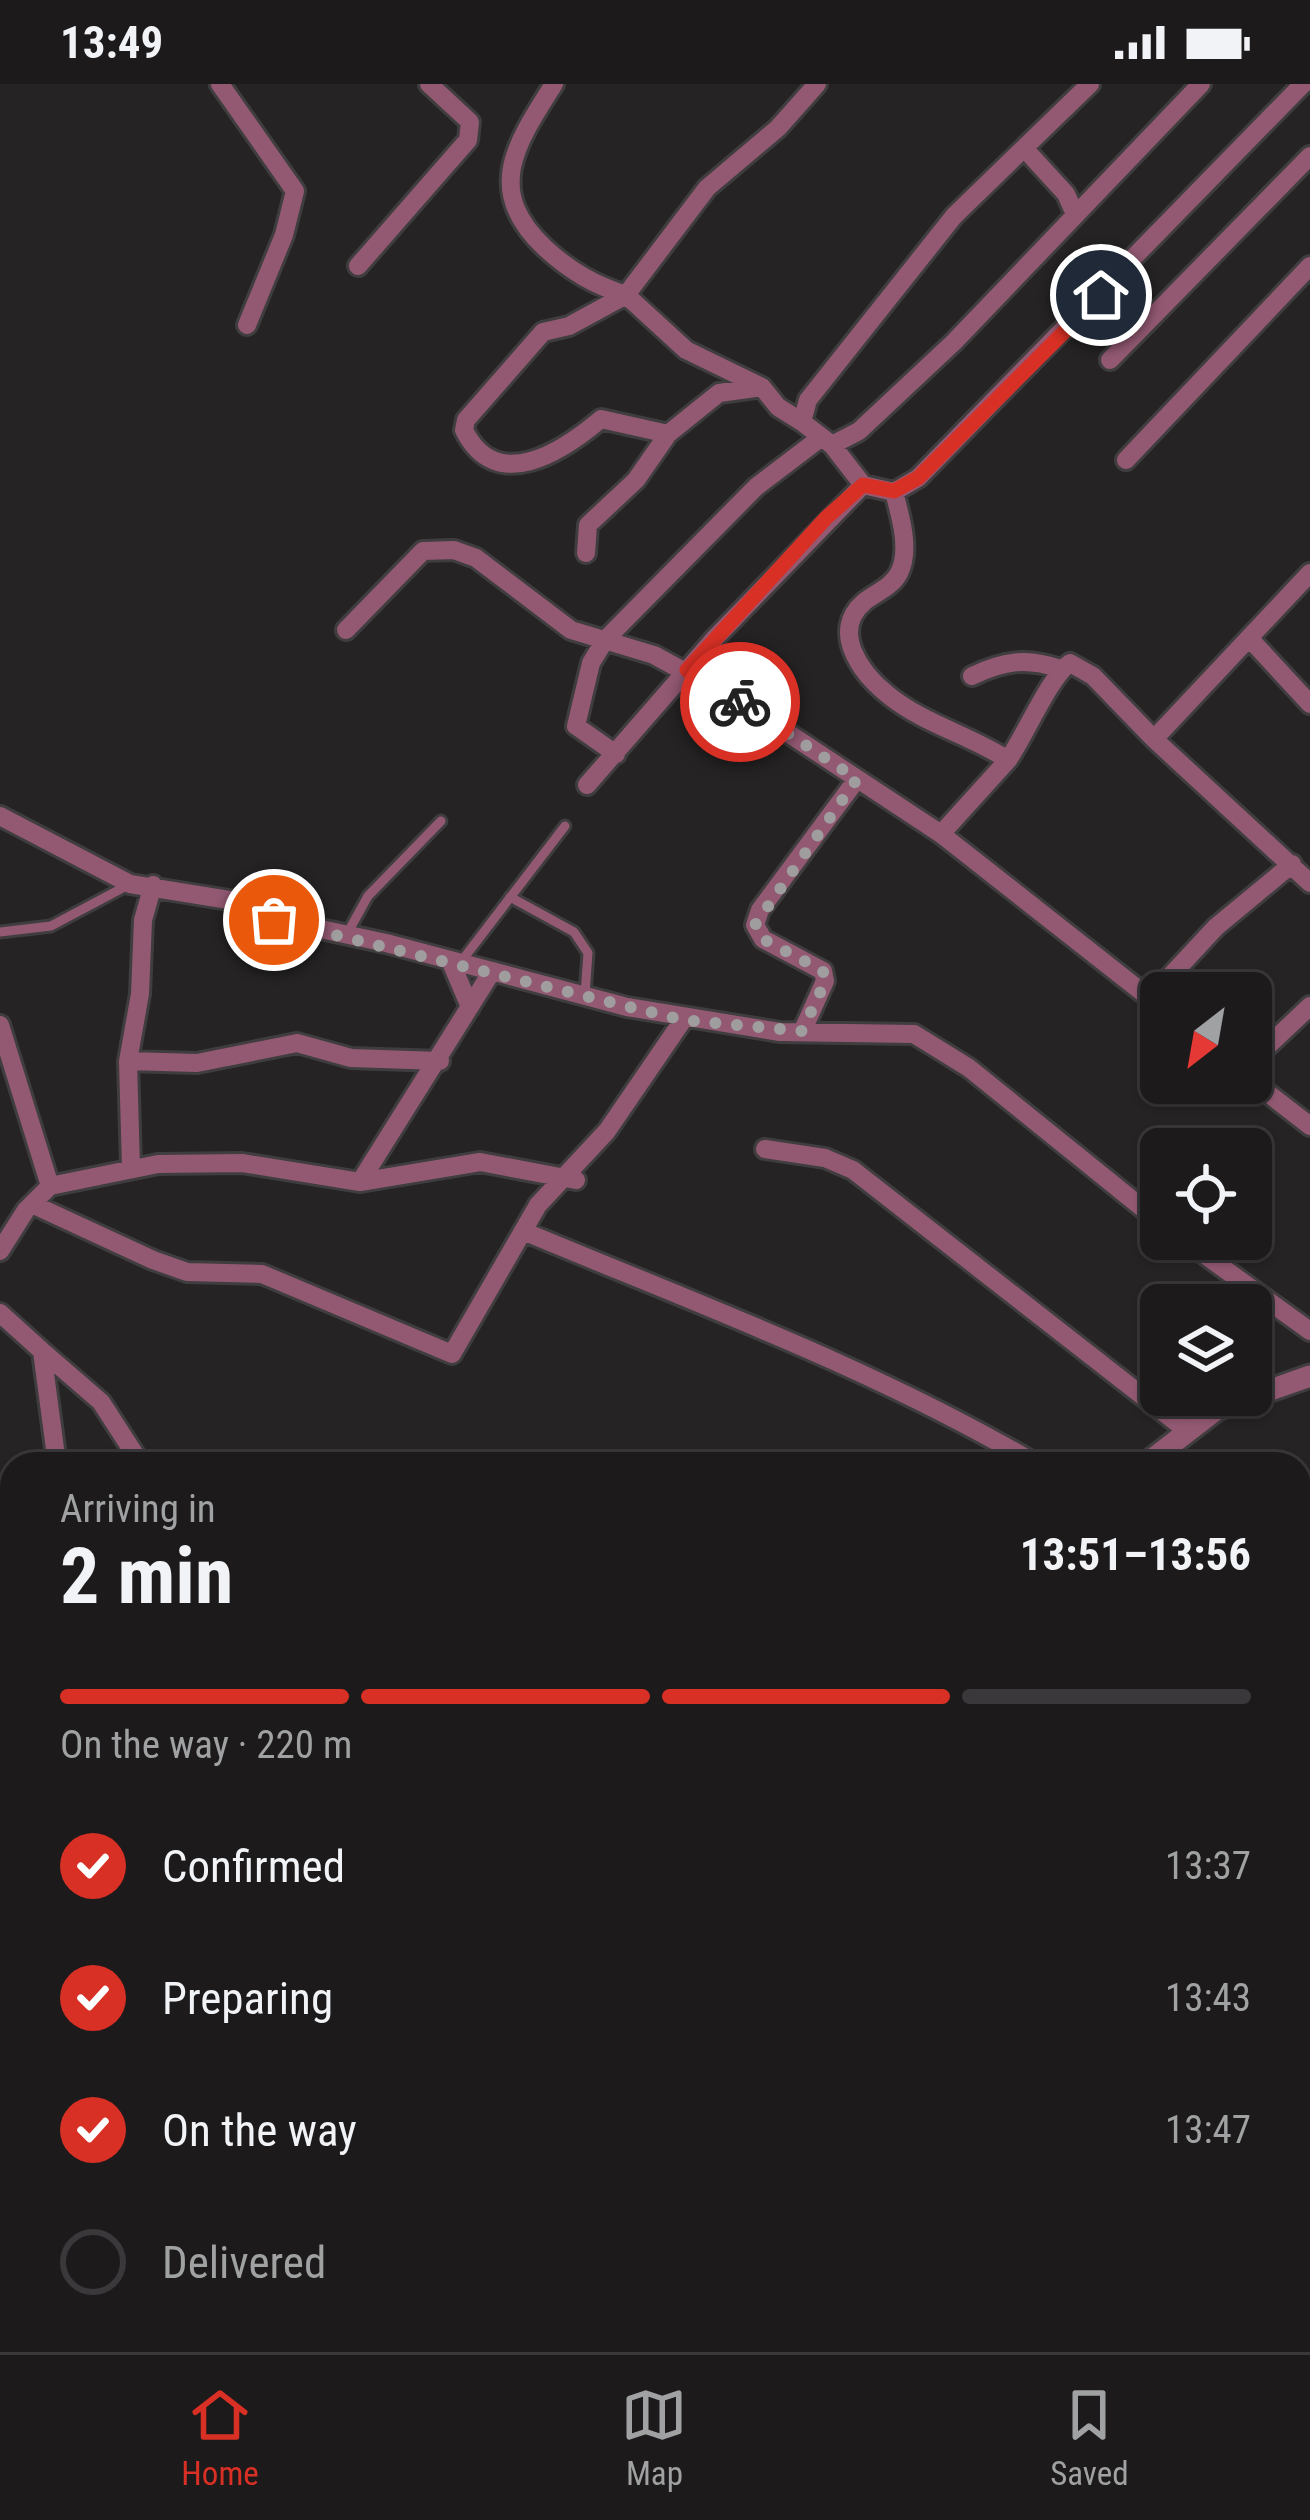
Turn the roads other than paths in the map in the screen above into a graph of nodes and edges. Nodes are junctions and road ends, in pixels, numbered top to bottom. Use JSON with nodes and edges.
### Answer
{"nodes":[{"id":1,"x":220,"y":84,"type":"edge"},
{"id":2,"x":429,"y":84,"type":"edge"},
{"id":3,"x":554,"y":84,"type":"edge"},
{"id":4,"x":817,"y":84,"type":"edge"},
{"id":5,"x":1090,"y":84,"type":"edge"},
{"id":6,"x":1170,"y":84,"type":"edge"},
{"id":7,"x":1303,"y":84,"type":"edge"},
{"id":8,"x":1195,"y":89,"type":"edge"},
{"id":9,"x":1024,"y":148,"type":"junction"},
{"id":10,"x":1310,"y":156,"type":"edge"},
{"id":11,"x":1075,"y":214,"type":"junction"},
{"id":12,"x":358,"y":266,"type":"dead end"},
{"id":13,"x":1310,"y":266,"type":"edge"},
{"id":14,"x":626,"y":295,"type":"junction"},
{"id":15,"x":247,"y":325,"type":"dead end"},
{"id":16,"x":1110,"y":360,"type":"dead end"},
{"id":17,"x":762,"y":387,"type":"junction"},
{"id":18,"x":802,"y":422,"type":"junction"},
{"id":19,"x":668,"y":434,"type":"junction"},
{"id":20,"x":826,"y":442,"type":"junction"},
{"id":21,"x":1126,"y":460,"type":"dead end"},
{"id":22,"x":863,"y":485,"type":"junction"},
{"id":23,"x":894,"y":491,"type":"junction"},
{"id":24,"x":586,"y":553,"type":"dead end"},
{"id":25,"x":1310,"y":573,"type":"edge"},
{"id":26,"x":346,"y":630,"type":"dead end"},
{"id":27,"x":1250,"y":639,"type":"junction"},
{"id":28,"x":605,"y":640,"type":"junction"},
{"id":29,"x":687,"y":670,"type":"junction"},
{"id":30,"x":1060,"y":670,"type":"junction"},
{"id":31,"x":972,"y":676,"type":"dead end"},
{"id":32,"x":1310,"y":704,"type":"edge"},
{"id":33,"x":1154,"y":739,"type":"junction"},
{"id":34,"x":616,"y":754,"type":"junction"},
{"id":35,"x":1008,"y":760,"type":"junction"},
{"id":36,"x":857,"y":779,"type":"junction"},
{"id":37,"x":587,"y":785,"type":"dead end"},
{"id":38,"x":0,"y":816,"type":"edge"},
{"id":39,"x":441,"y":821,"type":"dead end"},
{"id":40,"x":565,"y":826,"type":"dead end"},
{"id":41,"x":941,"y":834,"type":"junction"},
{"id":42,"x":1292,"y":864,"type":"junction"},
{"id":43,"x":130,"y":884,"type":"junction"},
{"id":44,"x":1310,"y":884,"type":"edge"},
{"id":45,"x":152,"y":885,"type":"junction"},
{"id":46,"x":509,"y":897,"type":"junction"},
{"id":47,"x":0,"y":932,"type":"edge"},
{"id":48,"x":347,"y":934,"type":"junction"},
{"id":49,"x":455,"y":962,"type":"junction"},
{"id":50,"x":1180,"y":972,"type":"edge"},
{"id":51,"x":491,"y":973,"type":"junction"},
{"id":52,"x":1140,"y":990,"type":"edge"},
{"id":53,"x":585,"y":994,"type":"junction"},
{"id":54,"x":470,"y":1006,"type":"junction"},
{"id":55,"x":1310,"y":1006,"type":"edge"},
{"id":56,"x":683,"y":1020,"type":"junction"},
{"id":57,"x":0,"y":1025,"type":"edge"},
{"id":58,"x":802,"y":1031,"type":"junction"},
{"id":59,"x":1272,"y":1042,"type":"edge"},
{"id":60,"x":128,"y":1061,"type":"junction"},
{"id":61,"x":440,"y":1061,"type":"junction"},
{"id":62,"x":1272,"y":1096,"type":"edge"},
{"id":63,"x":1310,"y":1126,"type":"edge"},
{"id":64,"x":765,"y":1149,"type":"dead end"},
{"id":65,"x":130,"y":1168,"type":"junction"},
{"id":66,"x":568,"y":1177,"type":"junction"},
{"id":67,"x":360,"y":1182,"type":"junction"},
{"id":68,"x":50,"y":1186,"type":"junction"},
{"id":69,"x":32,"y":1204,"type":"junction"},
{"id":70,"x":1140,"y":1206,"type":"edge"},
{"id":71,"x":523,"y":1231,"type":"junction"},
{"id":72,"x":0,"y":1251,"type":"edge"},
{"id":73,"x":1212,"y":1260,"type":"edge"},
{"id":74,"x":0,"y":1313,"type":"edge"},
{"id":75,"x":1310,"y":1331,"type":"edge"},
{"id":76,"x":42,"y":1351,"type":"junction"},
{"id":77,"x":1306,"y":1381,"type":"edge"},
{"id":78,"x":1186,"y":1430,"type":"junction"},
{"id":79,"x":55,"y":1452,"type":"edge"},
{"id":80,"x":133,"y":1452,"type":"edge"},
{"id":81,"x":1015,"y":1452,"type":"edge"},
{"id":82,"x":1160,"y":1452,"type":"edge"}],
"edges":[{"from":1,"to":15,"type":"street"},
{"from":2,"to":12,"type":"street"},
{"from":3,"to":14,"type":"street"},
{"from":4,"to":14,"type":"street"},
{"from":5,"to":9,"type":"street"},
{"from":6,"to":8,"type":"street"},
{"from":7,"to":23,"type":"street"},
{"from":8,"to":11,"type":"street"},
{"from":9,"to":11,"type":"street"},
{"from":9,"to":18,"type":"street"},
{"from":10,"to":16,"type":"street"},
{"from":11,"to":20,"type":"street"},
{"from":13,"to":21,"type":"street"},
{"from":14,"to":17,"type":"street"},
{"from":14,"to":19,"type":"street"},
{"from":17,"to":18,"type":"street"},
{"from":17,"to":19,"type":"street"},
{"from":18,"to":20,"type":"street"},
{"from":19,"to":24,"type":"street"},
{"from":20,"to":22,"type":"street"},
{"from":20,"to":28,"type":"street"},
{"from":22,"to":23,"type":"street"},
{"from":22,"to":29,"type":"street"},
{"from":23,"to":35,"type":"street"},
{"from":25,"to":27,"type":"street"},
{"from":26,"to":28,"type":"street"},
{"from":27,"to":32,"type":"street"},
{"from":27,"to":33,"type":"street"},
{"from":28,"to":29,"type":"street"},
{"from":28,"to":34,"type":"street"},
{"from":29,"to":34,"type":"street"},
{"from":29,"to":36,"type":"street"},
{"from":30,"to":31,"type":"street"},
{"from":30,"to":33,"type":"street"},
{"from":30,"to":35,"type":"street"},
{"from":33,"to":42,"type":"street"},
{"from":34,"to":37,"type":"street"},
{"from":35,"to":41,"type":"street"},
{"from":36,"to":41,"type":"street"},
{"from":36,"to":58,"type":"street"},
{"from":38,"to":43,"type":"street"},
{"from":39,"to":48,"type":"lane"},
{"from":40,"to":46,"type":"lane"},
{"from":41,"to":52,"type":"street"},
{"from":42,"to":44,"type":"street"},
{"from":42,"to":50,"type":"street"},
{"from":43,"to":45,"type":"street"},
{"from":43,"to":47,"type":"lane"},
{"from":45,"to":48,"type":"street"},
{"from":45,"to":60,"type":"street"},
{"from":46,"to":49,"type":"lane"},
{"from":46,"to":53,"type":"lane"},
{"from":48,"to":49,"type":"street"},
{"from":49,"to":51,"type":"street"},
{"from":49,"to":54,"type":"street"},
{"from":51,"to":53,"type":"street"},
{"from":51,"to":54,"type":"street"},
{"from":53,"to":56,"type":"street"},
{"from":54,"to":61,"type":"street"},
{"from":55,"to":59,"type":"street"},
{"from":56,"to":58,"type":"street"},
{"from":56,"to":66,"type":"street"},
{"from":57,"to":68,"type":"street"},
{"from":58,"to":70,"type":"street"},
{"from":60,"to":61,"type":"street"},
{"from":60,"to":65,"type":"street"},
{"from":61,"to":67,"type":"street"},
{"from":62,"to":63,"type":"street"},
{"from":64,"to":78,"type":"street"},
{"from":65,"to":67,"type":"street"},
{"from":65,"to":68,"type":"street"},
{"from":66,"to":67,"type":"street"},
{"from":66,"to":71,"type":"street"},
{"from":68,"to":69,"type":"street"},
{"from":69,"to":71,"type":"street"},
{"from":69,"to":72,"type":"street"},
{"from":71,"to":81,"type":"street"},
{"from":73,"to":75,"type":"street"},
{"from":74,"to":76,"type":"street"},
{"from":76,"to":79,"type":"street"},
{"from":76,"to":80,"type":"street"},
{"from":77,"to":78,"type":"street"},
{"from":78,"to":82,"type":"street"}]}
